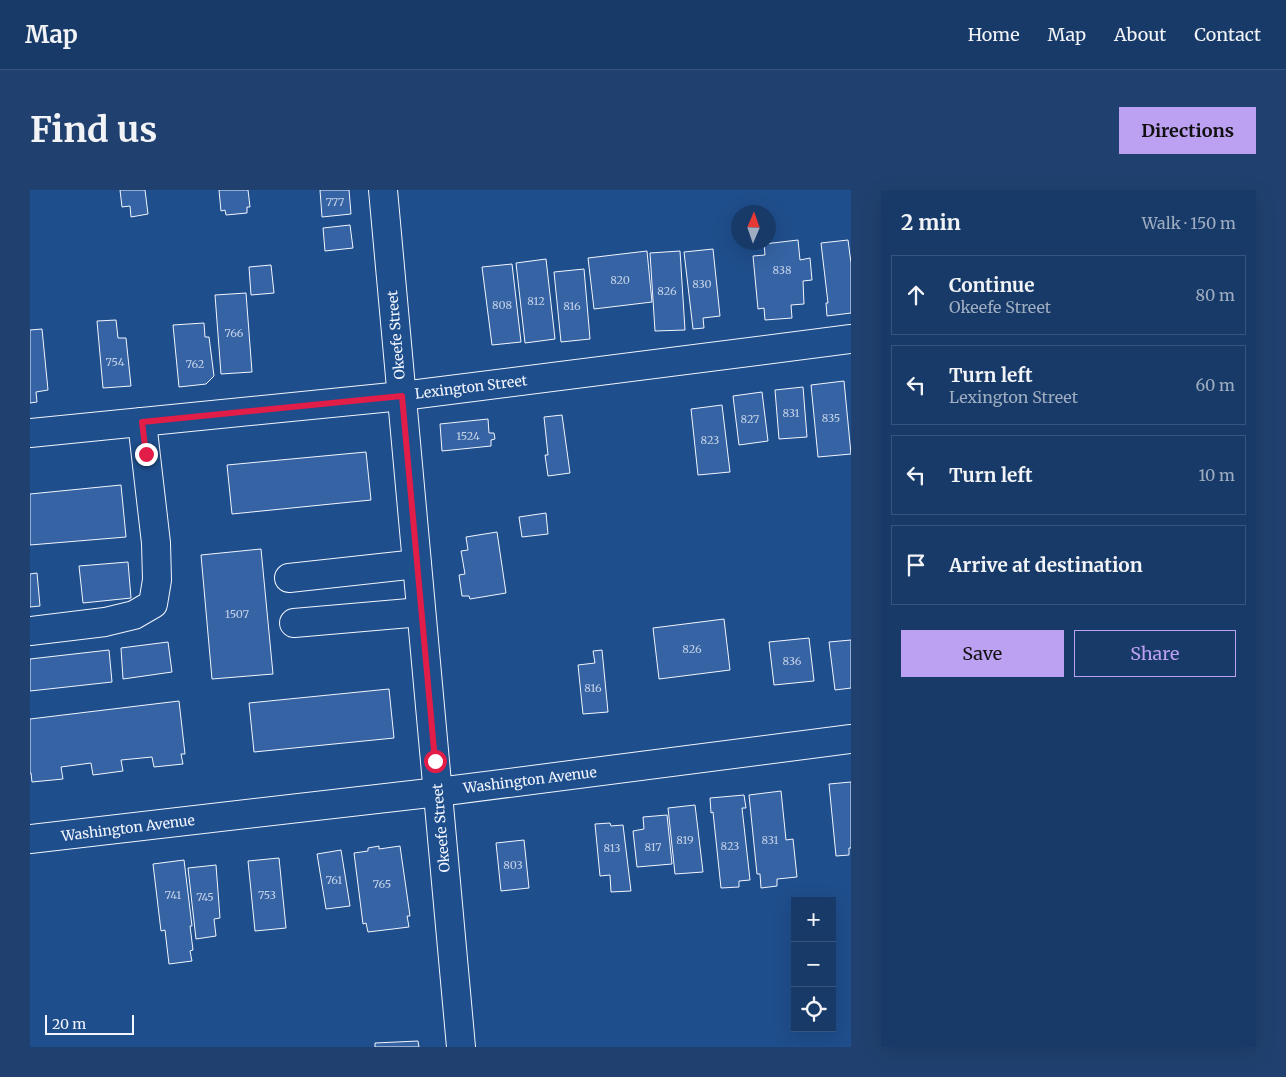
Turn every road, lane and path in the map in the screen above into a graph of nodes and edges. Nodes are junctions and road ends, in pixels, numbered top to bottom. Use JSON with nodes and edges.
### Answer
{"nodes":[{"id":1,"x":383,"y":190,"type":"edge"},
{"id":2,"x":851,"y":339,"type":"edge"},
{"id":3,"x":402,"y":396,"type":"junction"},
{"id":4,"x":142,"y":422,"type":"junction"},
{"id":5,"x":30,"y":433,"type":"edge"},
{"id":6,"x":417,"y":564,"type":"junction"},
{"id":7,"x":289,"y":578,"type":"dead end"},
{"id":8,"x":421,"y":612,"type":"junction"},
{"id":9,"x":294,"y":622,"type":"dead end"},
{"id":10,"x":30,"y":630,"type":"edge"},
{"id":11,"x":851,"y":739,"type":"edge"},
{"id":12,"x":438,"y":792,"type":"junction"},
{"id":13,"x":30,"y":839,"type":"edge"},
{"id":14,"x":461,"y":1047,"type":"edge"}],
"edges":[{"from":1,"to":3,"type":"street","name":"Okeefe Street"},
{"from":2,"to":3,"type":"street","name":"Lexington Street"},
{"from":3,"to":4,"type":"street","name":"Lexington Street"},
{"from":3,"to":6,"type":"street","name":"Okeefe Street"},
{"from":4,"to":5,"type":"street","name":"Lexington Street"},
{"from":4,"to":10,"type":"street"},
{"from":6,"to":7,"type":"street"},
{"from":6,"to":8,"type":"street","name":"Okeefe Street"},
{"from":8,"to":9,"type":"street"},
{"from":8,"to":12,"type":"street","name":"Okeefe Street"},
{"from":11,"to":12,"type":"street","name":"Washington Avenue"},
{"from":12,"to":13,"type":"street","name":"Washington Avenue"},
{"from":12,"to":14,"type":"street","name":"Okeefe Street"}]}
